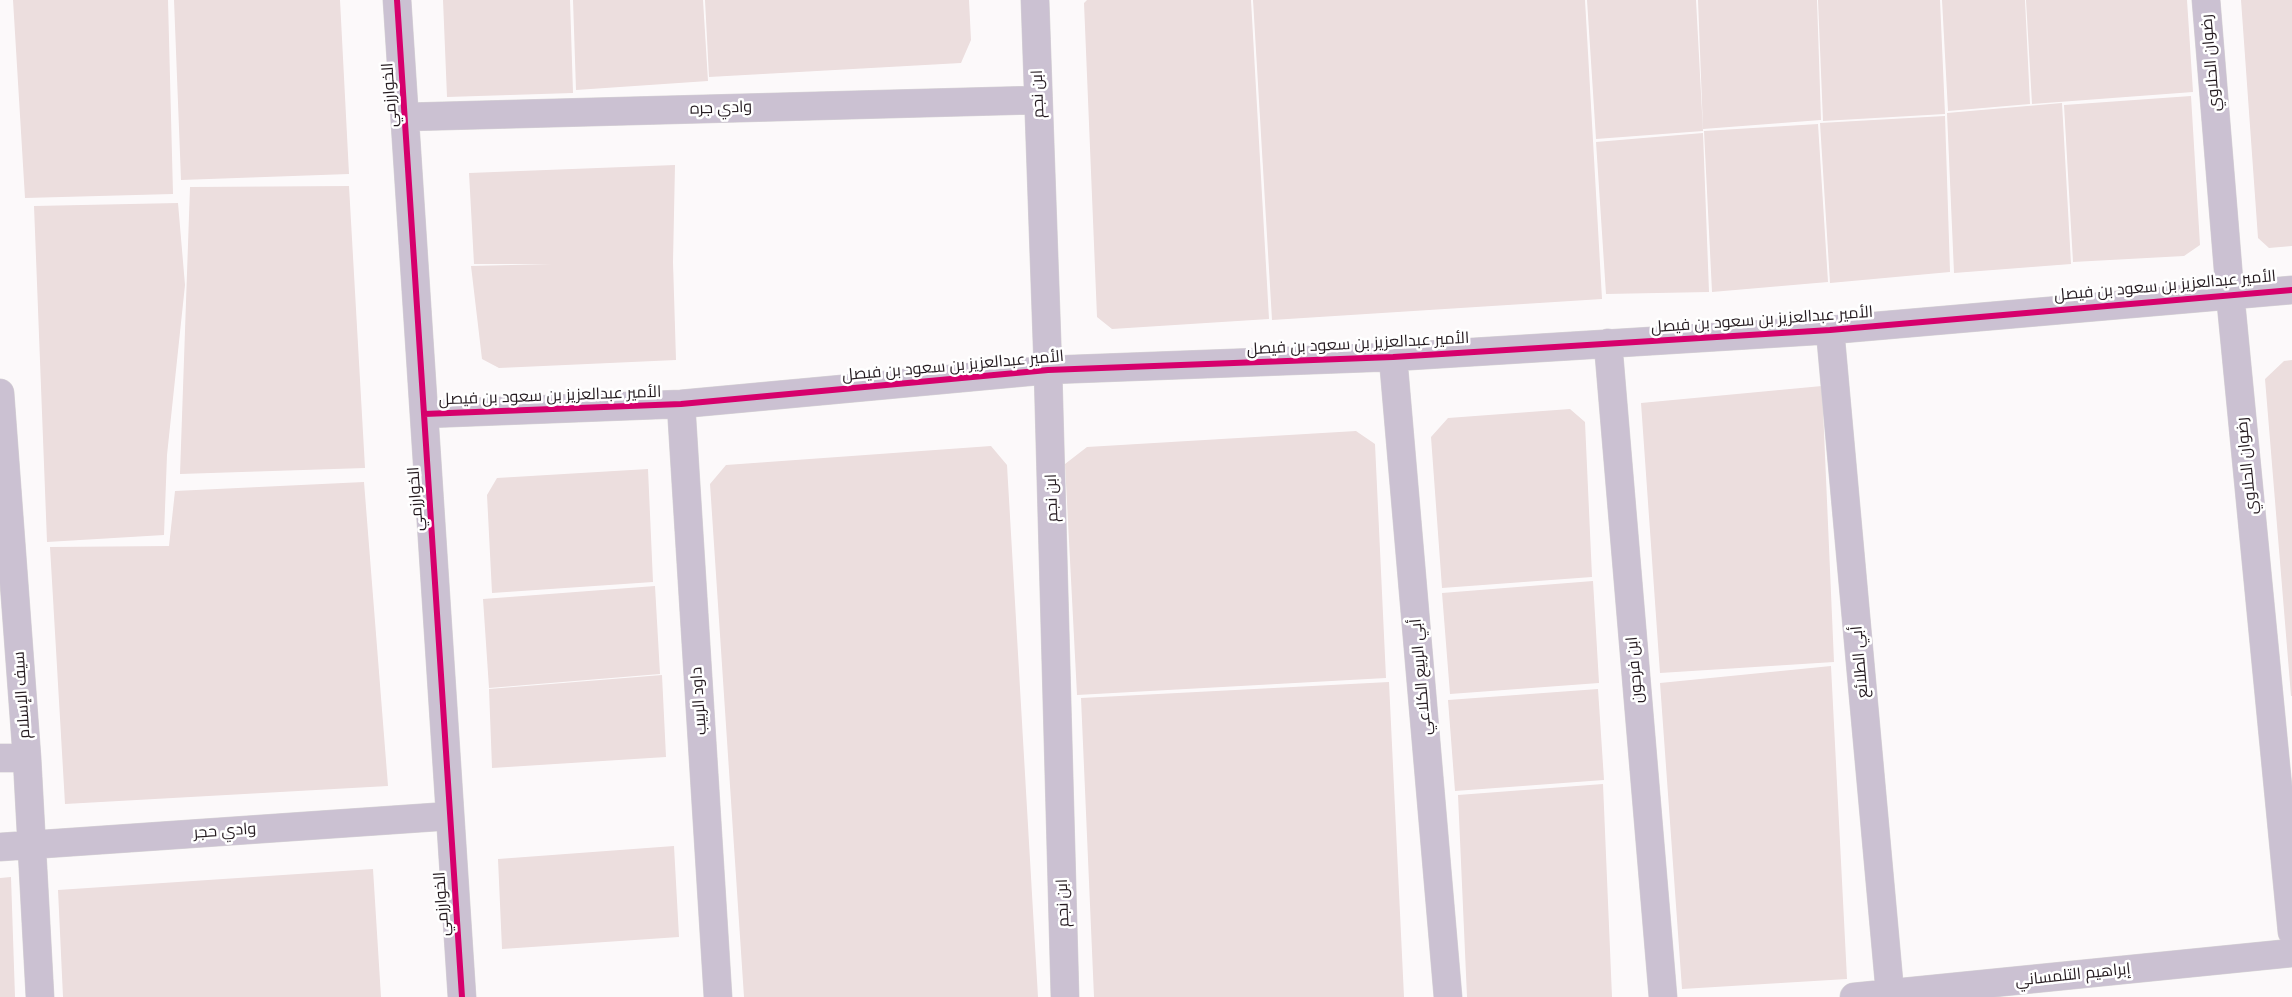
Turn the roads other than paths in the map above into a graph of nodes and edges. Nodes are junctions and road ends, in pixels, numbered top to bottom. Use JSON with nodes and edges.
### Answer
{"nodes":[{"id":1,"x":397,"y":0,"type":"edge"},
{"id":2,"x":1035,"y":0,"type":"edge"},
{"id":3,"x":2206,"y":0,"type":"edge"},
{"id":4,"x":1038,"y":100,"type":"junction"},
{"id":5,"x":405,"y":116,"type":"junction"},
{"id":6,"x":2292,"y":290,"type":"edge"},
{"id":7,"x":2230,"y":293,"type":"junction"},
{"id":8,"x":1830,"y":330,"type":"junction"},
{"id":9,"x":1608,"y":343,"type":"junction"},
{"id":10,"x":1393,"y":357,"type":"junction"},
{"id":11,"x":1048,"y":370,"type":"junction"},
{"id":12,"x":0,"y":394,"type":"edge"},
{"id":13,"x":680,"y":404,"type":"junction"},
{"id":14,"x":424,"y":414,"type":"junction"},
{"id":15,"x":0,"y":758,"type":"edge"},
{"id":16,"x":27,"y":758,"type":"junction"},
{"id":17,"x":450,"y":816,"type":"junction"},
{"id":18,"x":32,"y":844,"type":"junction"},
{"id":19,"x":0,"y":847,"type":"edge"},
{"id":20,"x":2292,"y":932,"type":"edge"},
{"id":21,"x":2292,"y":953,"type":"edge"},
{"id":22,"x":1890,"y":993,"type":"junction"},
{"id":23,"x":40,"y":997,"type":"edge"},
{"id":24,"x":462,"y":997,"type":"edge"},
{"id":25,"x":718,"y":997,"type":"edge"},
{"id":26,"x":1065,"y":997,"type":"edge"},
{"id":27,"x":1448,"y":997,"type":"edge"},
{"id":28,"x":1663,"y":997,"type":"edge"},
{"id":29,"x":1854,"y":997,"type":"edge"}],
"edges":[{"from":1,"to":5,"type":"street","name":"الخوارزمي"},
{"from":2,"to":4,"type":"street","name":"ابن نجم"},
{"from":3,"to":7,"type":"street","name":"رضوان الحلاوي"},
{"from":4,"to":5,"type":"street","name":"وادي جره"},
{"from":4,"to":11,"type":"street","name":"ابن نجم"},
{"from":5,"to":14,"type":"street","name":"الخوارزمي"},
{"from":6,"to":7,"type":"street","name":"الأمير عبدالعزيز بن سعود بن فيصل"},
{"from":7,"to":8,"type":"street","name":"الأمير عبدالعزيز بن سعود بن فيصل"},
{"from":7,"to":20,"type":"street","name":"رضوان الحلاوي"},
{"from":8,"to":9,"type":"street","name":"الأمير عبدالعزيز بن سعود بن فيصل"},
{"from":8,"to":22,"type":"street","name":"أبي الطلائع"},
{"from":9,"to":10,"type":"street","name":"الأمير عبدالعزيز بن سعود بن فيصل"},
{"from":9,"to":28,"type":"street","name":"ابن فرحون"},
{"from":10,"to":11,"type":"street","name":"الأمير عبدالعزيز بن سعود بن فيصل"},
{"from":10,"to":27,"type":"street","name":"أبي الربيع الكلاعي"},
{"from":11,"to":13,"type":"street","name":"الأمير عبدالعزيز بن سعود بن فيصل"},
{"from":11,"to":26,"type":"street","name":"ابن نجم"},
{"from":12,"to":16,"type":"street","name":"سيف الإسلام"},
{"from":13,"to":14,"type":"street","name":"الأمير عبدالعزيز بن سعود بن فيصل"},
{"from":13,"to":25,"type":"street","name":"داود الربيب"},
{"from":14,"to":17,"type":"street","name":"الخوارزمي"},
{"from":15,"to":16,"type":"street"},
{"from":16,"to":18,"type":"street","name":"سيف الإسلام"},
{"from":17,"to":18,"type":"street","name":"وادي حجر"},
{"from":17,"to":24,"type":"street","name":"الخوارزمي"},
{"from":18,"to":19,"type":"street","name":"وادي حجر"},
{"from":18,"to":23,"type":"street","name":"سيف الإسلام"},
{"from":21,"to":22,"type":"street","name":"إبراهيم التلمساني"},
{"from":22,"to":29,"type":"street","name":"إبراهيم التلمساني"}]}
